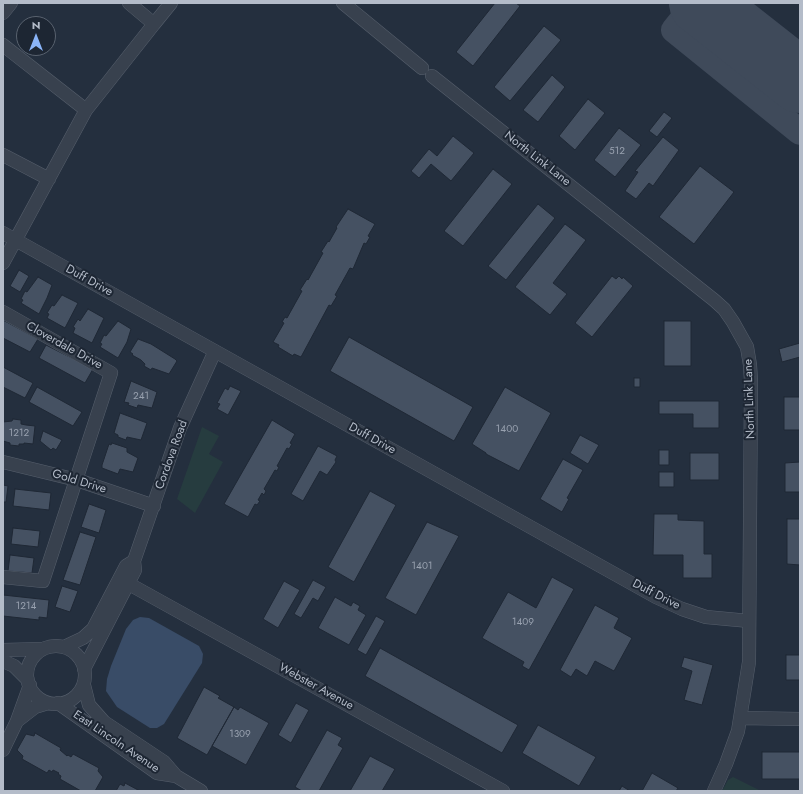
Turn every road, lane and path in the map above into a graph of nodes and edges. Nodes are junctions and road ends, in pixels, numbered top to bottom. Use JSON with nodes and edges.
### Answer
{"nodes":[{"id":1,"x":11,"y":3,"type":"edge"},
{"id":2,"x":129,"y":3,"type":"edge"},
{"id":3,"x":171,"y":3,"type":"edge"},
{"id":4,"x":343,"y":3,"type":"edge"},
{"id":5,"x":3,"y":13,"type":"edge"},
{"id":6,"x":154,"y":24,"type":"junction"},
{"id":7,"x":3,"y":45,"type":"edge"},
{"id":8,"x":86,"y":110,"type":"junction"},
{"id":9,"x":3,"y":155,"type":"edge"},
{"id":10,"x":49,"y":179,"type":"junction"},
{"id":11,"x":3,"y":233,"type":"edge"},
{"id":12,"x":16,"y":240,"type":"junction"},
{"id":13,"x":3,"y":263,"type":"edge"},
{"id":14,"x":3,"y":312,"type":"edge"},
{"id":15,"x":215,"y":351,"type":"junction"},
{"id":16,"x":3,"y":462,"type":"edge"},
{"id":17,"x":77,"y":480,"type":"junction"},
{"id":18,"x":154,"y":506,"type":"junction"},
{"id":19,"x":134,"y":560,"type":"junction"},
{"id":20,"x":3,"y":577,"type":"edge"},
{"id":21,"x":129,"y":584,"type":"junction"},
{"id":22,"x":749,"y":621,"type":"junction"},
{"id":23,"x":64,"y":647,"type":"junction"},
{"id":24,"x":43,"y":649,"type":"junction"},
{"id":25,"x":3,"y":650,"type":"edge"},
{"id":26,"x":3,"y":661,"type":"edge"},
{"id":27,"x":84,"y":669,"type":"junction"},
{"id":28,"x":29,"y":682,"type":"junction"},
{"id":29,"x":84,"y":685,"type":"junction"},
{"id":30,"x":53,"y":703,"type":"junction"},
{"id":31,"x":741,"y":718,"type":"junction"},
{"id":32,"x":800,"y":719,"type":"edge"},
{"id":33,"x":17,"y":721,"type":"junction"},
{"id":34,"x":3,"y":750,"type":"edge"},
{"id":35,"x":176,"y":776,"type":"junction"},
{"id":36,"x":201,"y":791,"type":"edge"},
{"id":37,"x":503,"y":791,"type":"edge"},
{"id":38,"x":714,"y":791,"type":"edge"}],
"edges":[{"from":1,"to":5,"type":"street"},
{"from":2,"to":6,"type":"street"},
{"from":3,"to":6,"type":"street"},
{"from":4,"to":22,"type":"street","name":"North Link Lane"},
{"from":6,"to":8,"type":"street"},
{"from":7,"to":8,"type":"street"},
{"from":8,"to":10,"type":"street"},
{"from":9,"to":10,"type":"street"},
{"from":10,"to":12,"type":"street"},
{"from":11,"to":12,"type":"street","name":"Duff Drive"},
{"from":12,"to":13,"type":"street"},
{"from":12,"to":15,"type":"street","name":"Duff Drive"},
{"from":14,"to":17,"type":"street","name":"Cloverdale Drive"},
{"from":15,"to":18,"type":"street","name":"Cordova Road"},
{"from":15,"to":22,"type":"street","name":"Duff Drive"},
{"from":16,"to":17,"type":"street","name":"Gold Drive"},
{"from":17,"to":18,"type":"street","name":"Gold Drive"},
{"from":17,"to":20,"type":"street"},
{"from":18,"to":19,"type":"street","name":"Cordova Road"},
{"from":19,"to":21,"type":"street","name":"Cordova Road"},
{"from":19,"to":23,"type":"street","name":"Cordova Road"},
{"from":21,"to":27,"type":"street","name":"Cordova Road"},
{"from":21,"to":37,"type":"street","name":"Webster Avenue"},
{"from":22,"to":31,"type":"street","name":"North Link Lane"},
{"from":23,"to":24,"type":"street"},
{"from":23,"to":27,"type":"street"},
{"from":24,"to":25,"type":"street"},
{"from":24,"to":28,"type":"street"},
{"from":26,"to":28,"type":"street"},
{"from":27,"to":29,"type":"street"},
{"from":28,"to":30,"type":"street"},
{"from":28,"to":33,"type":"street"},
{"from":29,"to":30,"type":"street"},
{"from":29,"to":35,"type":"street","name":"East Lincoln Avenue"},
{"from":30,"to":33,"type":"street"},
{"from":30,"to":35,"type":"street","name":"East Lincoln Avenue"},
{"from":31,"to":32,"type":"street"},
{"from":31,"to":38,"type":"street","name":"North Link Lane"},
{"from":33,"to":34,"type":"street"},
{"from":35,"to":36,"type":"street","name":"East Lincoln Avenue"}]}
